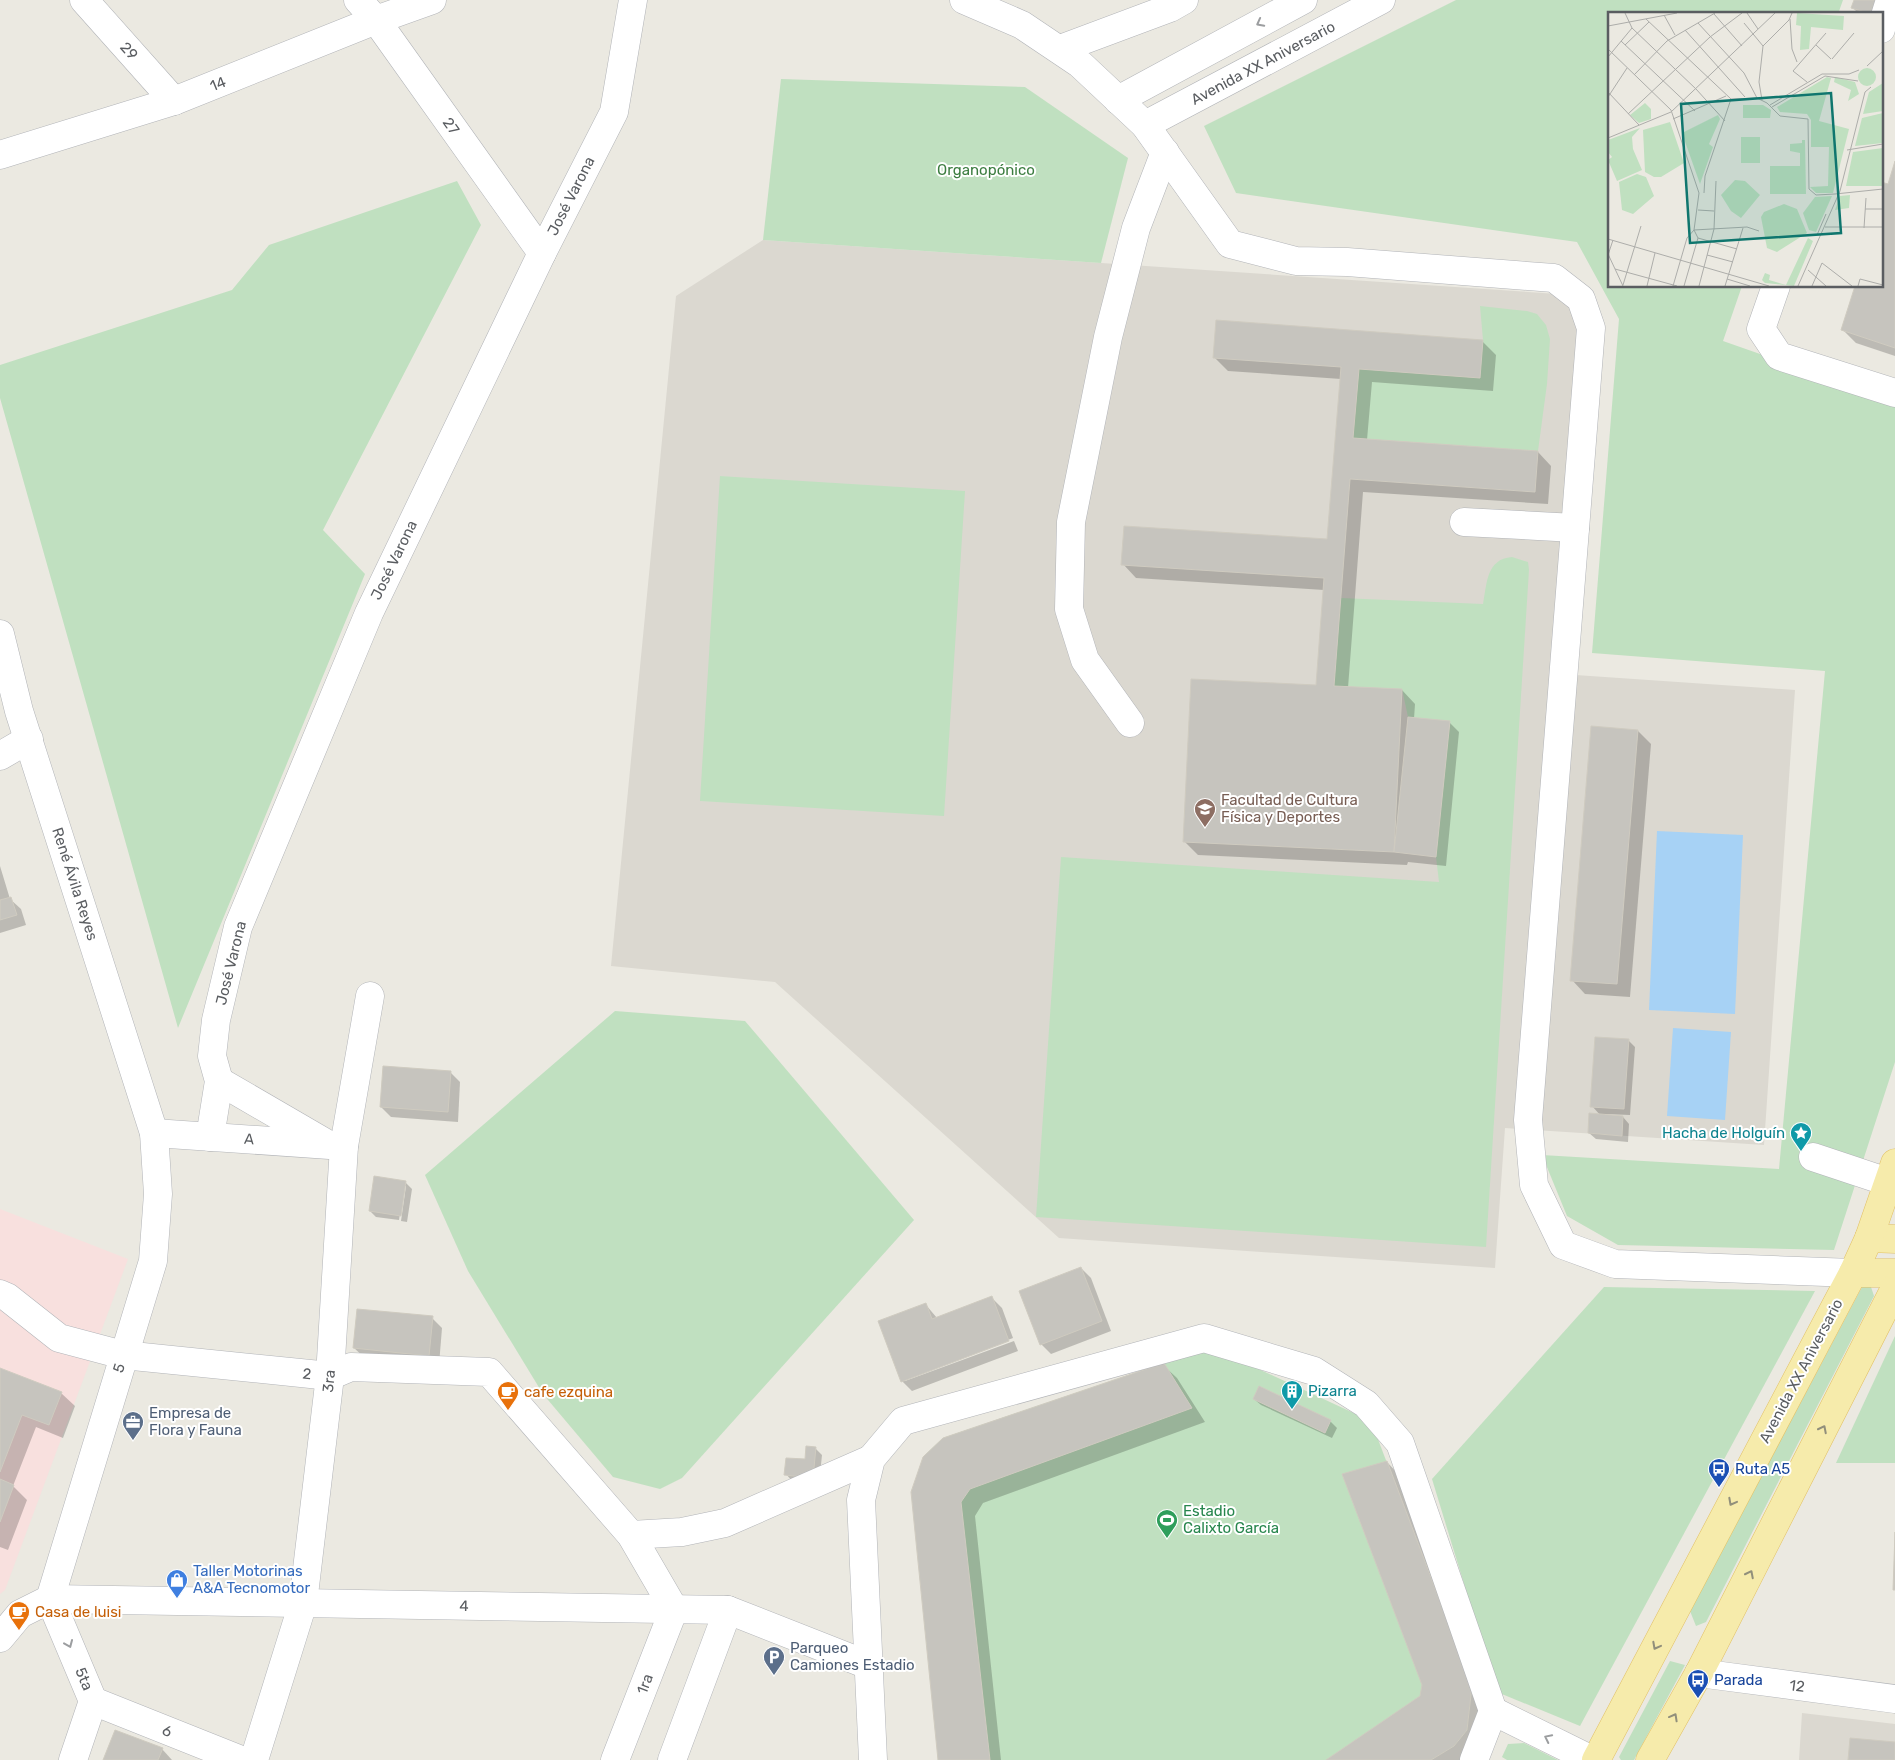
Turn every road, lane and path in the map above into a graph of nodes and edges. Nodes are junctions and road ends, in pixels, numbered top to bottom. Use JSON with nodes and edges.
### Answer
{"nodes":[{"id":1,"x":84,"y":0,"type":"edge"},
{"id":2,"x":358,"y":0,"type":"edge"},
{"id":3,"x":432,"y":0,"type":"edge"},
{"id":4,"x":633,"y":0,"type":"edge"},
{"id":5,"x":964,"y":0,"type":"edge"},
{"id":6,"x":1184,"y":0,"type":"edge"},
{"id":7,"x":1303,"y":0,"type":"edge"},
{"id":8,"x":1381,"y":0,"type":"edge"},
{"id":9,"x":1893,"y":0,"type":"edge"},
{"id":10,"x":1019,"y":12,"type":"edge"},
{"id":11,"x":376,"y":20,"type":"junction"},
{"id":12,"x":1882,"y":27,"type":"edge"},
{"id":13,"x":1060,"y":49,"type":"junction"},
{"id":14,"x":1118,"y":100,"type":"junction"},
{"id":15,"x":174,"y":101,"type":"junction"},
{"id":16,"x":1145,"y":125,"type":"junction"},
{"id":17,"x":1165,"y":152,"type":"junction"},
{"id":18,"x":0,"y":155,"type":"edge"},
{"id":19,"x":542,"y":253,"type":"junction"},
{"id":20,"x":1775,"y":288,"type":"edge"},
{"id":21,"x":1895,"y":393,"type":"edge"},
{"id":22,"x":1464,"y":522,"type":"dead end"},
{"id":23,"x":1575,"y":528,"type":"junction"},
{"id":24,"x":0,"y":634,"type":"edge"},
{"id":25,"x":1130,"y":723,"type":"dead end"},
{"id":26,"x":29,"y":739,"type":"junction"},
{"id":27,"x":0,"y":756,"type":"edge"},
{"id":28,"x":370,"y":996,"type":"dead end"},
{"id":29,"x":219,"y":1081,"type":"junction"},
{"id":30,"x":154,"y":1134,"type":"junction"},
{"id":31,"x":210,"y":1137,"type":"junction"},
{"id":32,"x":335,"y":1145,"type":"junction"},
{"id":33,"x":1813,"y":1158,"type":"dead end"},
{"id":34,"x":1892,"y":1173,"type":"edge"},
{"id":35,"x":1882,"y":1238,"type":"edge"},
{"id":36,"x":1852,"y":1273,"type":"junction"},
{"id":37,"x":1895,"y":1273,"type":"edge"},
{"id":38,"x":1895,"y":1288,"type":"edge"},
{"id":39,"x":0,"y":1294,"type":"edge"},
{"id":40,"x":123,"y":1355,"type":"junction"},
{"id":41,"x":330,"y":1376,"type":"junction"},
{"id":42,"x":871,"y":1459,"type":"junction"},
{"id":43,"x":631,"y":1535,"type":"junction"},
{"id":44,"x":50,"y":1599,"type":"junction"},
{"id":45,"x":302,"y":1603,"type":"junction"},
{"id":46,"x":674,"y":1609,"type":"junction"},
{"id":47,"x":728,"y":1610,"type":"junction"},
{"id":48,"x":0,"y":1638,"type":"edge"},
{"id":49,"x":868,"y":1665,"type":"junction"},
{"id":50,"x":1699,"y":1672,"type":"junction"},
{"id":51,"x":1895,"y":1698,"type":"edge"},
{"id":52,"x":94,"y":1701,"type":"junction"},
{"id":53,"x":1493,"y":1711,"type":"junction"},
{"id":54,"x":73,"y":1760,"type":"edge"},
{"id":55,"x":241,"y":1760,"type":"edge"},
{"id":56,"x":254,"y":1760,"type":"edge"},
{"id":57,"x":615,"y":1760,"type":"edge"},
{"id":58,"x":672,"y":1760,"type":"edge"},
{"id":59,"x":873,"y":1760,"type":"edge"},
{"id":60,"x":1474,"y":1760,"type":"edge"},
{"id":61,"x":1592,"y":1760,"type":"edge"},
{"id":62,"x":1596,"y":1760,"type":"edge"},
{"id":63,"x":1650,"y":1760,"type":"edge"}],
"edges":[{"from":1,"to":15,"type":"street","name":"29"},
{"from":2,"to":11,"type":"street","name":"27"},
{"from":3,"to":11,"type":"street","name":"14"},
{"from":4,"to":19,"type":"street","name":"José Varona"},
{"from":5,"to":10,"type":"street"},
{"from":6,"to":13,"type":"street"},
{"from":7,"to":14,"type":"street","one_way":true},
{"from":8,"to":16,"type":"street","name":"Avenida XX Aniversario"},
{"from":9,"to":12,"type":"street"},
{"from":10,"to":13,"type":"street"},
{"from":11,"to":15,"type":"street","name":"14"},
{"from":11,"to":19,"type":"street","name":"27"},
{"from":13,"to":14,"type":"street"},
{"from":14,"to":16,"type":"street"},
{"from":15,"to":18,"type":"street","name":"14"},
{"from":16,"to":17,"type":"street"},
{"from":17,"to":23,"type":"street"},
{"from":17,"to":25,"type":"street"},
{"from":19,"to":29,"type":"street","name":"José Varona"},
{"from":20,"to":21,"type":"street"},
{"from":22,"to":23,"type":"street"},
{"from":23,"to":36,"type":"street"},
{"from":24,"to":26,"type":"street","name":"René Ávila Reyes"},
{"from":26,"to":27,"type":"street"},
{"from":26,"to":30,"type":"street","name":"René Ávila Reyes"},
{"from":28,"to":32,"type":"street","name":"3ra"},
{"from":29,"to":31,"type":"street","name":"José Varona"},
{"from":29,"to":32,"type":"street"},
{"from":30,"to":31,"type":"street","name":"A"},
{"from":30,"to":40,"type":"street","name":"5"},
{"from":31,"to":32,"type":"street","name":"A"},
{"from":32,"to":41,"type":"street","name":"3ra"},
{"from":33,"to":34,"type":"street"},
{"from":34,"to":35,"type":"main road","name":"Avenida XX Aniversario"},
{"from":35,"to":36,"type":"main road","name":"Avenida XX Aniversario"},
{"from":36,"to":37,"type":"main road"},
{"from":36,"to":62,"type":"main road","name":"Avenida XX Aniversario","one_way":true},
{"from":50,"to":38,"type":"main road","one_way":true},
{"from":39,"to":40,"type":"street","name":"2"},
{"from":40,"to":41,"type":"street","name":"2"},
{"from":40,"to":44,"type":"street","name":"5"},
{"from":41,"to":43,"type":"street","name":"2"},
{"from":41,"to":45,"type":"street","name":"3ra"},
{"from":42,"to":43,"type":"street"},
{"from":42,"to":49,"type":"street"},
{"from":42,"to":53,"type":"street"},
{"from":43,"to":46,"type":"street"},
{"from":44,"to":45,"type":"street","name":"4"},
{"from":44,"to":48,"type":"street"},
{"from":44,"to":52,"type":"street","name":"5ta","one_way":true},
{"from":45,"to":46,"type":"street","name":"4"},
{"from":45,"to":56,"type":"street","name":"3ra"},
{"from":46,"to":47,"type":"street","name":"4"},
{"from":46,"to":57,"type":"street","name":"1ra"},
{"from":47,"to":49,"type":"street","name":"4"},
{"from":47,"to":58,"type":"street"},
{"from":49,"to":59,"type":"street"},
{"from":50,"to":51,"type":"street","name":"12"},
{"from":63,"to":50,"type":"main road","one_way":true},
{"from":52,"to":54,"type":"street","name":"5ta"},
{"from":52,"to":55,"type":"street","name":"6"},
{"from":53,"to":60,"type":"street"},
{"from":61,"to":53,"type":"street","one_way":true}]}
